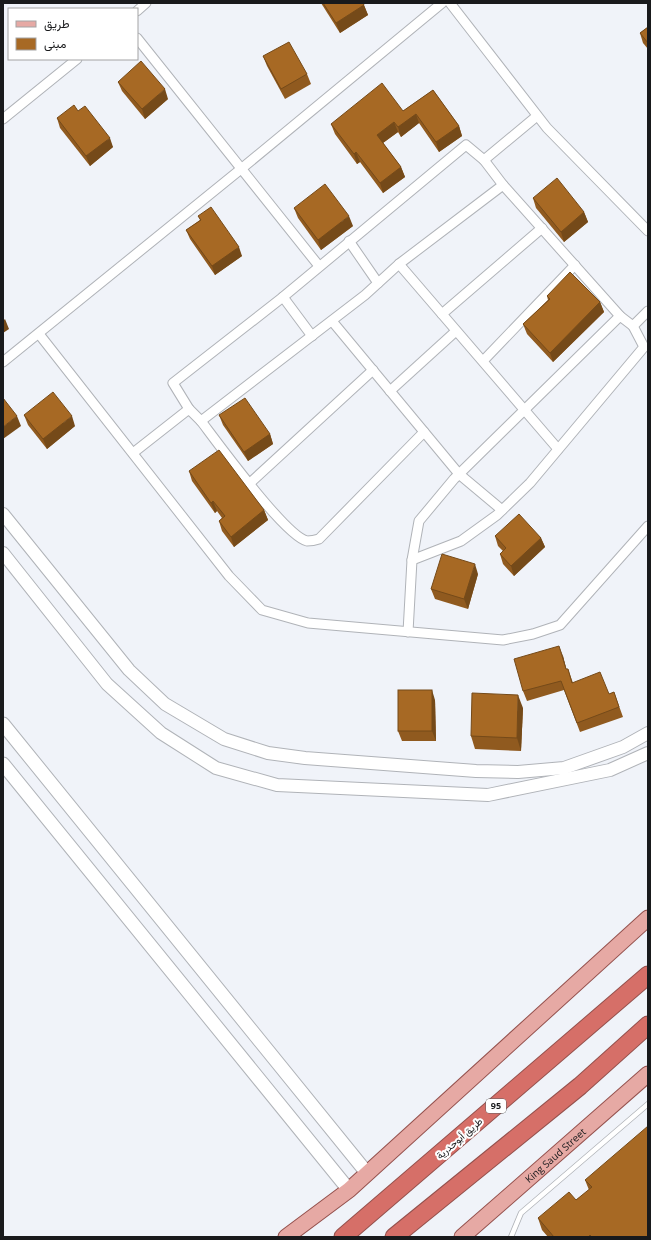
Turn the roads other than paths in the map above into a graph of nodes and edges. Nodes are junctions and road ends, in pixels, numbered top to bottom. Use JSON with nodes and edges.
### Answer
{"nodes":[{"id":1,"x":146,"y":3,"type":"edge"},
{"id":2,"x":442,"y":3,"type":"edge"},
{"id":3,"x":450,"y":3,"type":"edge"},
{"id":4,"x":138,"y":9,"type":"edge"},
{"id":5,"x":138,"y":39,"type":"edge"},
{"id":6,"x":76,"y":60,"type":"edge"},
{"id":7,"x":537,"y":116,"type":"junction"},
{"id":8,"x":3,"y":119,"type":"edge"},
{"id":9,"x":484,"y":160,"type":"junction"},
{"id":10,"x":242,"y":169,"type":"junction"},
{"id":11,"x":503,"y":185,"type":"junction"},
{"id":12,"x":542,"y":228,"type":"junction"},
{"id":13,"x":648,"y":231,"type":"edge"},
{"id":14,"x":349,"y":241,"type":"junction"},
{"id":15,"x":399,"y":264,"type":"junction"},
{"id":16,"x":575,"y":265,"type":"junction"},
{"id":17,"x":319,"y":266,"type":"junction"},
{"id":18,"x":378,"y":283,"type":"junction"},
{"id":19,"x":282,"y":297,"type":"junction"},
{"id":20,"x":648,"y":311,"type":"edge"},
{"id":21,"x":442,"y":314,"type":"junction"},
{"id":22,"x":620,"y":316,"type":"junction"},
{"id":23,"x":332,"y":321,"type":"junction"},
{"id":24,"x":633,"y":326,"type":"junction"},
{"id":25,"x":456,"y":331,"type":"junction"},
{"id":26,"x":39,"y":334,"type":"junction"},
{"id":27,"x":312,"y":336,"type":"junction"},
{"id":28,"x":483,"y":361,"type":"junction"},
{"id":29,"x":3,"y":362,"type":"edge"},
{"id":30,"x":373,"y":370,"type":"junction"},
{"id":31,"x":390,"y":391,"type":"junction"},
{"id":32,"x":189,"y":409,"type":"junction"},
{"id":33,"x":525,"y":410,"type":"junction"},
{"id":34,"x":201,"y":421,"type":"junction"},
{"id":35,"x":424,"y":432,"type":"junction"},
{"id":36,"x":558,"y":449,"type":"junction"},
{"id":37,"x":132,"y":453,"type":"junction"},
{"id":38,"x":459,"y":474,"type":"junction"},
{"id":39,"x":250,"y":483,"type":"junction"},
{"id":40,"x":502,"y":510,"type":"junction"},
{"id":41,"x":3,"y":514,"type":"edge"},
{"id":42,"x":648,"y":526,"type":"edge"},
{"id":43,"x":3,"y":553,"type":"edge"},
{"id":44,"x":412,"y":560,"type":"junction"},
{"id":45,"x":408,"y":632,"type":"junction"},
{"id":46,"x":3,"y":724,"type":"edge"},
{"id":47,"x":648,"y":733,"type":"edge"},
{"id":48,"x":648,"y":753,"type":"edge"},
{"id":49,"x":3,"y":764,"type":"edge"},
{"id":50,"x":648,"y":918,"type":"edge"},
{"id":51,"x":648,"y":975,"type":"edge"},
{"id":52,"x":648,"y":1024,"type":"edge"},
{"id":53,"x":648,"y":1074,"type":"edge"},
{"id":54,"x":648,"y":1104,"type":"edge"},
{"id":55,"x":367,"y":1173,"type":"junction"},
{"id":56,"x":349,"y":1190,"type":"junction"},
{"id":57,"x":286,"y":1237,"type":"edge"},
{"id":58,"x":343,"y":1237,"type":"edge"},
{"id":59,"x":394,"y":1237,"type":"edge"},
{"id":60,"x":462,"y":1237,"type":"edge"},
{"id":61,"x":511,"y":1237,"type":"edge"}],
"edges":[{"from":1,"to":4,"type":"street"},
{"from":2,"to":10,"type":"street"},
{"from":3,"to":7,"type":"street"},
{"from":5,"to":10,"type":"street"},
{"from":6,"to":8,"type":"street"},
{"from":7,"to":9,"type":"street"},
{"from":7,"to":13,"type":"street"},
{"from":9,"to":11,"type":"street"},
{"from":9,"to":14,"type":"street"},
{"from":10,"to":17,"type":"street"},
{"from":10,"to":26,"type":"street"},
{"from":11,"to":12,"type":"street"},
{"from":11,"to":15,"type":"street"},
{"from":12,"to":16,"type":"street"},
{"from":12,"to":21,"type":"street"},
{"from":14,"to":17,"type":"street"},
{"from":14,"to":18,"type":"street"},
{"from":15,"to":18,"type":"street"},
{"from":15,"to":21,"type":"street"},
{"from":16,"to":22,"type":"street"},
{"from":16,"to":28,"type":"street"},
{"from":17,"to":19,"type":"street"},
{"from":18,"to":23,"type":"street"},
{"from":19,"to":27,"type":"street"},
{"from":19,"to":32,"type":"street"},
{"from":20,"to":24,"type":"street"},
{"from":21,"to":25,"type":"street"},
{"from":22,"to":24,"type":"street"},
{"from":22,"to":33,"type":"street"},
{"from":23,"to":27,"type":"street"},
{"from":23,"to":30,"type":"street"},
{"from":24,"to":36,"type":"street"},
{"from":25,"to":28,"type":"street"},
{"from":25,"to":31,"type":"street"},
{"from":26,"to":29,"type":"street"},
{"from":26,"to":37,"type":"street"},
{"from":27,"to":34,"type":"street"},
{"from":28,"to":33,"type":"street"},
{"from":30,"to":31,"type":"street"},
{"from":30,"to":39,"type":"street"},
{"from":31,"to":35,"type":"street"},
{"from":32,"to":34,"type":"street"},
{"from":32,"to":37,"type":"street"},
{"from":33,"to":36,"type":"street"},
{"from":33,"to":38,"type":"street"},
{"from":34,"to":39,"type":"street"},
{"from":35,"to":38,"type":"street"},
{"from":35,"to":39,"type":"street"},
{"from":36,"to":40,"type":"street"},
{"from":37,"to":45,"type":"street"},
{"from":38,"to":40,"type":"street"},
{"from":38,"to":44,"type":"street"},
{"from":40,"to":44,"type":"street"},
{"from":41,"to":47,"type":"street"},
{"from":42,"to":45,"type":"street"},
{"from":43,"to":48,"type":"street"},
{"from":44,"to":45,"type":"street"},
{"from":46,"to":55,"type":"main road"},
{"from":49,"to":56,"type":"main road"},
{"from":50,"to":55,"type":"main road"},
{"from":51,"to":58,"type":"highway","name":"طريق أبوحدرية","number":"95"},
{"from":52,"to":59,"type":"highway"},
{"from":53,"to":60,"type":"main road","name":"King Saud Street"},
{"from":54,"to":61,"type":"lane"},
{"from":55,"to":56,"type":"main road"},
{"from":56,"to":57,"type":"main road"}]}
